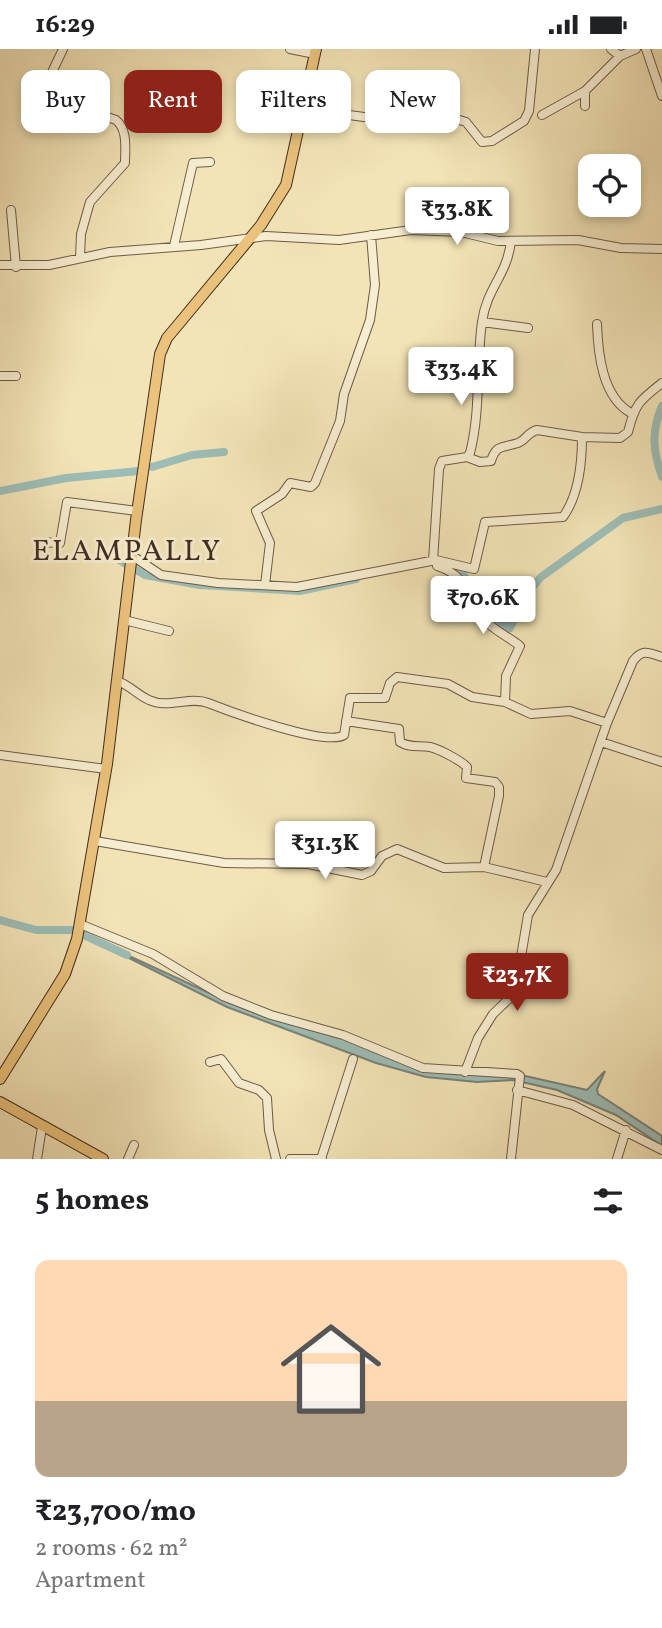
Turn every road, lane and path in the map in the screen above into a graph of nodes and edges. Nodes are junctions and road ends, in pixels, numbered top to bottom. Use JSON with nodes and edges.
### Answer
{"nodes":[{"id":1,"x":63,"y":49,"type":"edge"},
{"id":2,"x":290,"y":49,"type":"edge"},
{"id":3,"x":535,"y":49,"type":"edge"},
{"id":4,"x":611,"y":49,"type":"edge"},
{"id":5,"x":636,"y":49,"type":"edge"},
{"id":6,"x":646,"y":49,"type":"edge"},
{"id":7,"x":315,"y":51,"type":"edge"},
{"id":8,"x":620,"y":56,"type":"junction"},
{"id":9,"x":312,"y":70,"type":"edge"},
{"id":10,"x":585,"y":90,"type":"junction"},
{"id":11,"x":662,"y":96,"type":"edge"},
{"id":12,"x":584,"y":106,"type":"dead end"},
{"id":13,"x":542,"y":115,"type":"dead end"},
{"id":14,"x":351,"y":116,"type":"edge"},
{"id":15,"x":299,"y":133,"type":"edge"},
{"id":16,"x":210,"y":162,"type":"dead end"},
{"id":17,"x":11,"y":210,"type":"dead end"},
{"id":18,"x":371,"y":235,"type":"junction"},
{"id":19,"x":250,"y":238,"type":"junction"},
{"id":20,"x":511,"y":241,"type":"junction"},
{"id":21,"x":174,"y":246,"type":"junction"},
{"id":22,"x":662,"y":249,"type":"edge"},
{"id":23,"x":80,"y":257,"type":"junction"},
{"id":24,"x":0,"y":265,"type":"edge"},
{"id":25,"x":16,"y":267,"type":"junction"},
{"id":26,"x":482,"y":322,"type":"junction"},
{"id":27,"x":597,"y":324,"type":"dead end"},
{"id":28,"x":528,"y":328,"type":"dead end"},
{"id":29,"x":0,"y":376,"type":"edge"},
{"id":30,"x":16,"y":376,"type":"dead end"},
{"id":31,"x":662,"y":383,"type":"edge"},
{"id":32,"x":631,"y":413,"type":"junction"},
{"id":33,"x":582,"y":437,"type":"junction"},
{"id":34,"x":467,"y":457,"type":"junction"},
{"id":35,"x":137,"y":511,"type":"junction"},
{"id":36,"x":40,"y":542,"type":"dead end"},
{"id":37,"x":130,"y":562,"type":"junction"},
{"id":38,"x":435,"y":562,"type":"junction"},
{"id":39,"x":265,"y":585,"type":"junction"},
{"id":40,"x":124,"y":620,"type":"junction"},
{"id":41,"x":169,"y":631,"type":"dead end"},
{"id":42,"x":662,"y":657,"type":"edge"},
{"id":43,"x":117,"y":681,"type":"junction"},
{"id":44,"x":505,"y":702,"type":"junction"},
{"id":45,"x":346,"y":721,"type":"junction"},
{"id":46,"x":607,"y":723,"type":"junction"},
{"id":47,"x":601,"y":742,"type":"junction"},
{"id":48,"x":0,"y":755,"type":"edge"},
{"id":49,"x":662,"y":762,"type":"edge"},
{"id":50,"x":106,"y":769,"type":"junction"},
{"id":51,"x":95,"y":841,"type":"junction"},
{"id":52,"x":484,"y":867,"type":"junction"},
{"id":53,"x":547,"y":882,"type":"junction"},
{"id":54,"x":80,"y":926,"type":"junction"},
{"id":55,"x":353,"y":1059,"type":"dead end"},
{"id":56,"x":210,"y":1062,"type":"dead end"},
{"id":57,"x":465,"y":1072,"type":"junction"},
{"id":58,"x":0,"y":1080,"type":"edge"},
{"id":59,"x":519,"y":1083,"type":"junction"},
{"id":60,"x":0,"y":1102,"type":"edge"},
{"id":61,"x":42,"y":1127,"type":"junction"},
{"id":62,"x":626,"y":1131,"type":"junction"},
{"id":63,"x":134,"y":1145,"type":"dead end"},
{"id":64,"x":662,"y":1150,"type":"edge"},
{"id":65,"x":37,"y":1159,"type":"edge"},
{"id":66,"x":103,"y":1159,"type":"edge"},
{"id":67,"x":128,"y":1159,"type":"edge"},
{"id":68,"x":276,"y":1159,"type":"edge"},
{"id":69,"x":290,"y":1159,"type":"edge"},
{"id":70,"x":321,"y":1159,"type":"edge"},
{"id":71,"x":511,"y":1159,"type":"edge"},
{"id":72,"x":617,"y":1159,"type":"edge"}],
"edges":[{"from":1,"to":23,"type":"street"},
{"from":2,"to":7,"type":"street"},
{"from":3,"to":14,"type":"street"},
{"from":4,"to":8,"type":"street"},
{"from":5,"to":8,"type":"street"},
{"from":6,"to":11,"type":"street"},
{"from":7,"to":9,"type":"main road"},
{"from":8,"to":10,"type":"street"},
{"from":10,"to":12,"type":"street"},
{"from":10,"to":13,"type":"street"},
{"from":15,"to":19,"type":"main road"},
{"from":16,"to":21,"type":"street"},
{"from":17,"to":25,"type":"street"},
{"from":18,"to":19,"type":"street"},
{"from":18,"to":20,"type":"street"},
{"from":18,"to":39,"type":"street"},
{"from":19,"to":21,"type":"street"},
{"from":19,"to":35,"type":"main road"},
{"from":20,"to":22,"type":"street"},
{"from":20,"to":26,"type":"street"},
{"from":21,"to":23,"type":"street"},
{"from":23,"to":25,"type":"street"},
{"from":24,"to":25,"type":"street"},
{"from":26,"to":28,"type":"street"},
{"from":26,"to":34,"type":"street"},
{"from":27,"to":32,"type":"street"},
{"from":29,"to":30,"type":"street"},
{"from":31,"to":32,"type":"street"},
{"from":32,"to":33,"type":"street"},
{"from":33,"to":34,"type":"street"},
{"from":33,"to":38,"type":"street"},
{"from":34,"to":38,"type":"street"},
{"from":35,"to":36,"type":"street"},
{"from":35,"to":37,"type":"main road"},
{"from":37,"to":39,"type":"street"},
{"from":37,"to":40,"type":"main road"},
{"from":38,"to":39,"type":"street"},
{"from":38,"to":44,"type":"street"},
{"from":40,"to":41,"type":"street"},
{"from":40,"to":43,"type":"main road"},
{"from":42,"to":46,"type":"street"},
{"from":43,"to":45,"type":"street"},
{"from":43,"to":50,"type":"main road"},
{"from":44,"to":45,"type":"street"},
{"from":44,"to":46,"type":"street"},
{"from":45,"to":52,"type":"street"},
{"from":46,"to":47,"type":"street"},
{"from":47,"to":49,"type":"street"},
{"from":47,"to":53,"type":"street"},
{"from":48,"to":50,"type":"street"},
{"from":50,"to":51,"type":"main road"},
{"from":51,"to":52,"type":"street"},
{"from":51,"to":54,"type":"main road"},
{"from":52,"to":53,"type":"street"},
{"from":53,"to":57,"type":"street"},
{"from":54,"to":57,"type":"street"},
{"from":54,"to":58,"type":"main road"},
{"from":55,"to":70,"type":"street"},
{"from":56,"to":68,"type":"street"},
{"from":57,"to":59,"type":"street"},
{"from":59,"to":62,"type":"street"},
{"from":59,"to":71,"type":"street"},
{"from":60,"to":61,"type":"main road"},
{"from":61,"to":65,"type":"street"},
{"from":61,"to":66,"type":"main road"},
{"from":62,"to":64,"type":"street"},
{"from":62,"to":72,"type":"street"},
{"from":63,"to":67,"type":"street"},
{"from":69,"to":70,"type":"street"}]}
